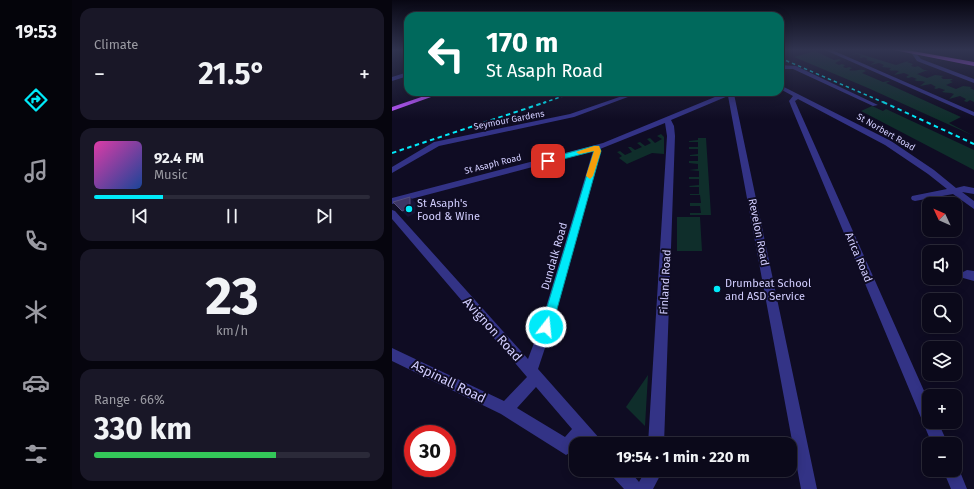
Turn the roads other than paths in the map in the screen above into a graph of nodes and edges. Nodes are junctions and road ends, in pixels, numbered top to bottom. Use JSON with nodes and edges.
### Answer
{"nodes":[{"id":1,"x":806,"y":73,"type":"edge"},
{"id":2,"x":879,"y":73,"type":"edge"},
{"id":3,"x":953,"y":73,"type":"edge"},
{"id":4,"x":404,"y":75,"type":"edge"},
{"id":5,"x":392,"y":79,"type":"edge"},
{"id":6,"x":974,"y":81,"type":"edge"},
{"id":7,"x":784,"y":89,"type":"edge"},
{"id":8,"x":430,"y":96,"type":"edge"},
{"id":9,"x":627,"y":96,"type":"edge"},
{"id":10,"x":724,"y":96,"type":"edge"},
{"id":11,"x":732,"y":96,"type":"edge"},
{"id":12,"x":797,"y":96,"type":"junction"},
{"id":13,"x":875,"y":105,"type":"dead end"},
{"id":14,"x":392,"y":109,"type":"edge"},
{"id":15,"x":974,"y":114,"type":"edge"},
{"id":16,"x":667,"y":120,"type":"junction"},
{"id":17,"x":596,"y":148,"type":"junction"},
{"id":18,"x":392,"y":170,"type":"edge"},
{"id":19,"x":956,"y":190,"type":"junction"},
{"id":20,"x":974,"y":191,"type":"edge"},
{"id":21,"x":915,"y":198,"type":"dead end"},
{"id":22,"x":392,"y":201,"type":"edge"},
{"id":23,"x":974,"y":206,"type":"edge"},
{"id":24,"x":392,"y":213,"type":"edge"},
{"id":25,"x":392,"y":354,"type":"edge"},
{"id":26,"x":534,"y":373,"type":"junction"},
{"id":27,"x":922,"y":403,"type":"edge"},
{"id":28,"x":506,"y":409,"type":"junction"},
{"id":29,"x":582,"y":430,"type":"junction"},
{"id":30,"x":588,"y":437,"type":"edge"},
{"id":31,"x":656,"y":437,"type":"edge"},
{"id":32,"x":624,"y":477,"type":"edge"},
{"id":33,"x":650,"y":477,"type":"edge"},
{"id":34,"x":954,"y":477,"type":"edge"},
{"id":35,"x":635,"y":489,"type":"edge"},
{"id":36,"x":644,"y":489,"type":"edge"},
{"id":37,"x":809,"y":489,"type":"edge"},
{"id":38,"x":959,"y":489,"type":"edge"}],
"edges":[{"from":1,"to":13,"type":"street"},
{"from":2,"to":15,"type":"street"},
{"from":3,"to":6,"type":"street"},
{"from":4,"to":5,"type":"street"},
{"from":7,"to":12,"type":"street","name":"St Norbert Road"},
{"from":8,"to":14,"type":"main road"},
{"from":9,"to":18,"type":"street","name":"Seymour Gardens"},
{"from":10,"to":16,"type":"street","name":"St Asaph Road"},
{"from":11,"to":37,"type":"street","name":"Revelon Road"},
{"from":12,"to":19,"type":"street","name":"St Norbert Road"},
{"from":12,"to":27,"type":"street","name":"Arica Road"},
{"from":16,"to":17,"type":"street","name":"St Asaph Road"},
{"from":16,"to":31,"type":"street","name":"Finland Road"},
{"from":17,"to":22,"type":"street","name":"St Asaph Road"},
{"from":17,"to":26,"type":"street","name":"Dundalk Road"},
{"from":19,"to":20,"type":"street"},
{"from":19,"to":21,"type":"street"},
{"from":19,"to":23,"type":"street","name":"St Norbert Road"},
{"from":24,"to":26,"type":"street","name":"Avignon Road"},
{"from":25,"to":28,"type":"street","name":"Aspinall Road"},
{"from":26,"to":28,"type":"street"},
{"from":26,"to":29,"type":"street","name":"Avignon Road"},
{"from":28,"to":29,"type":"street","name":"Aspinall Road"},
{"from":29,"to":30,"type":"street","name":"Avignon Road"},
{"from":32,"to":35,"type":"street"},
{"from":33,"to":36,"type":"street"},
{"from":34,"to":38,"type":"street"}]}
